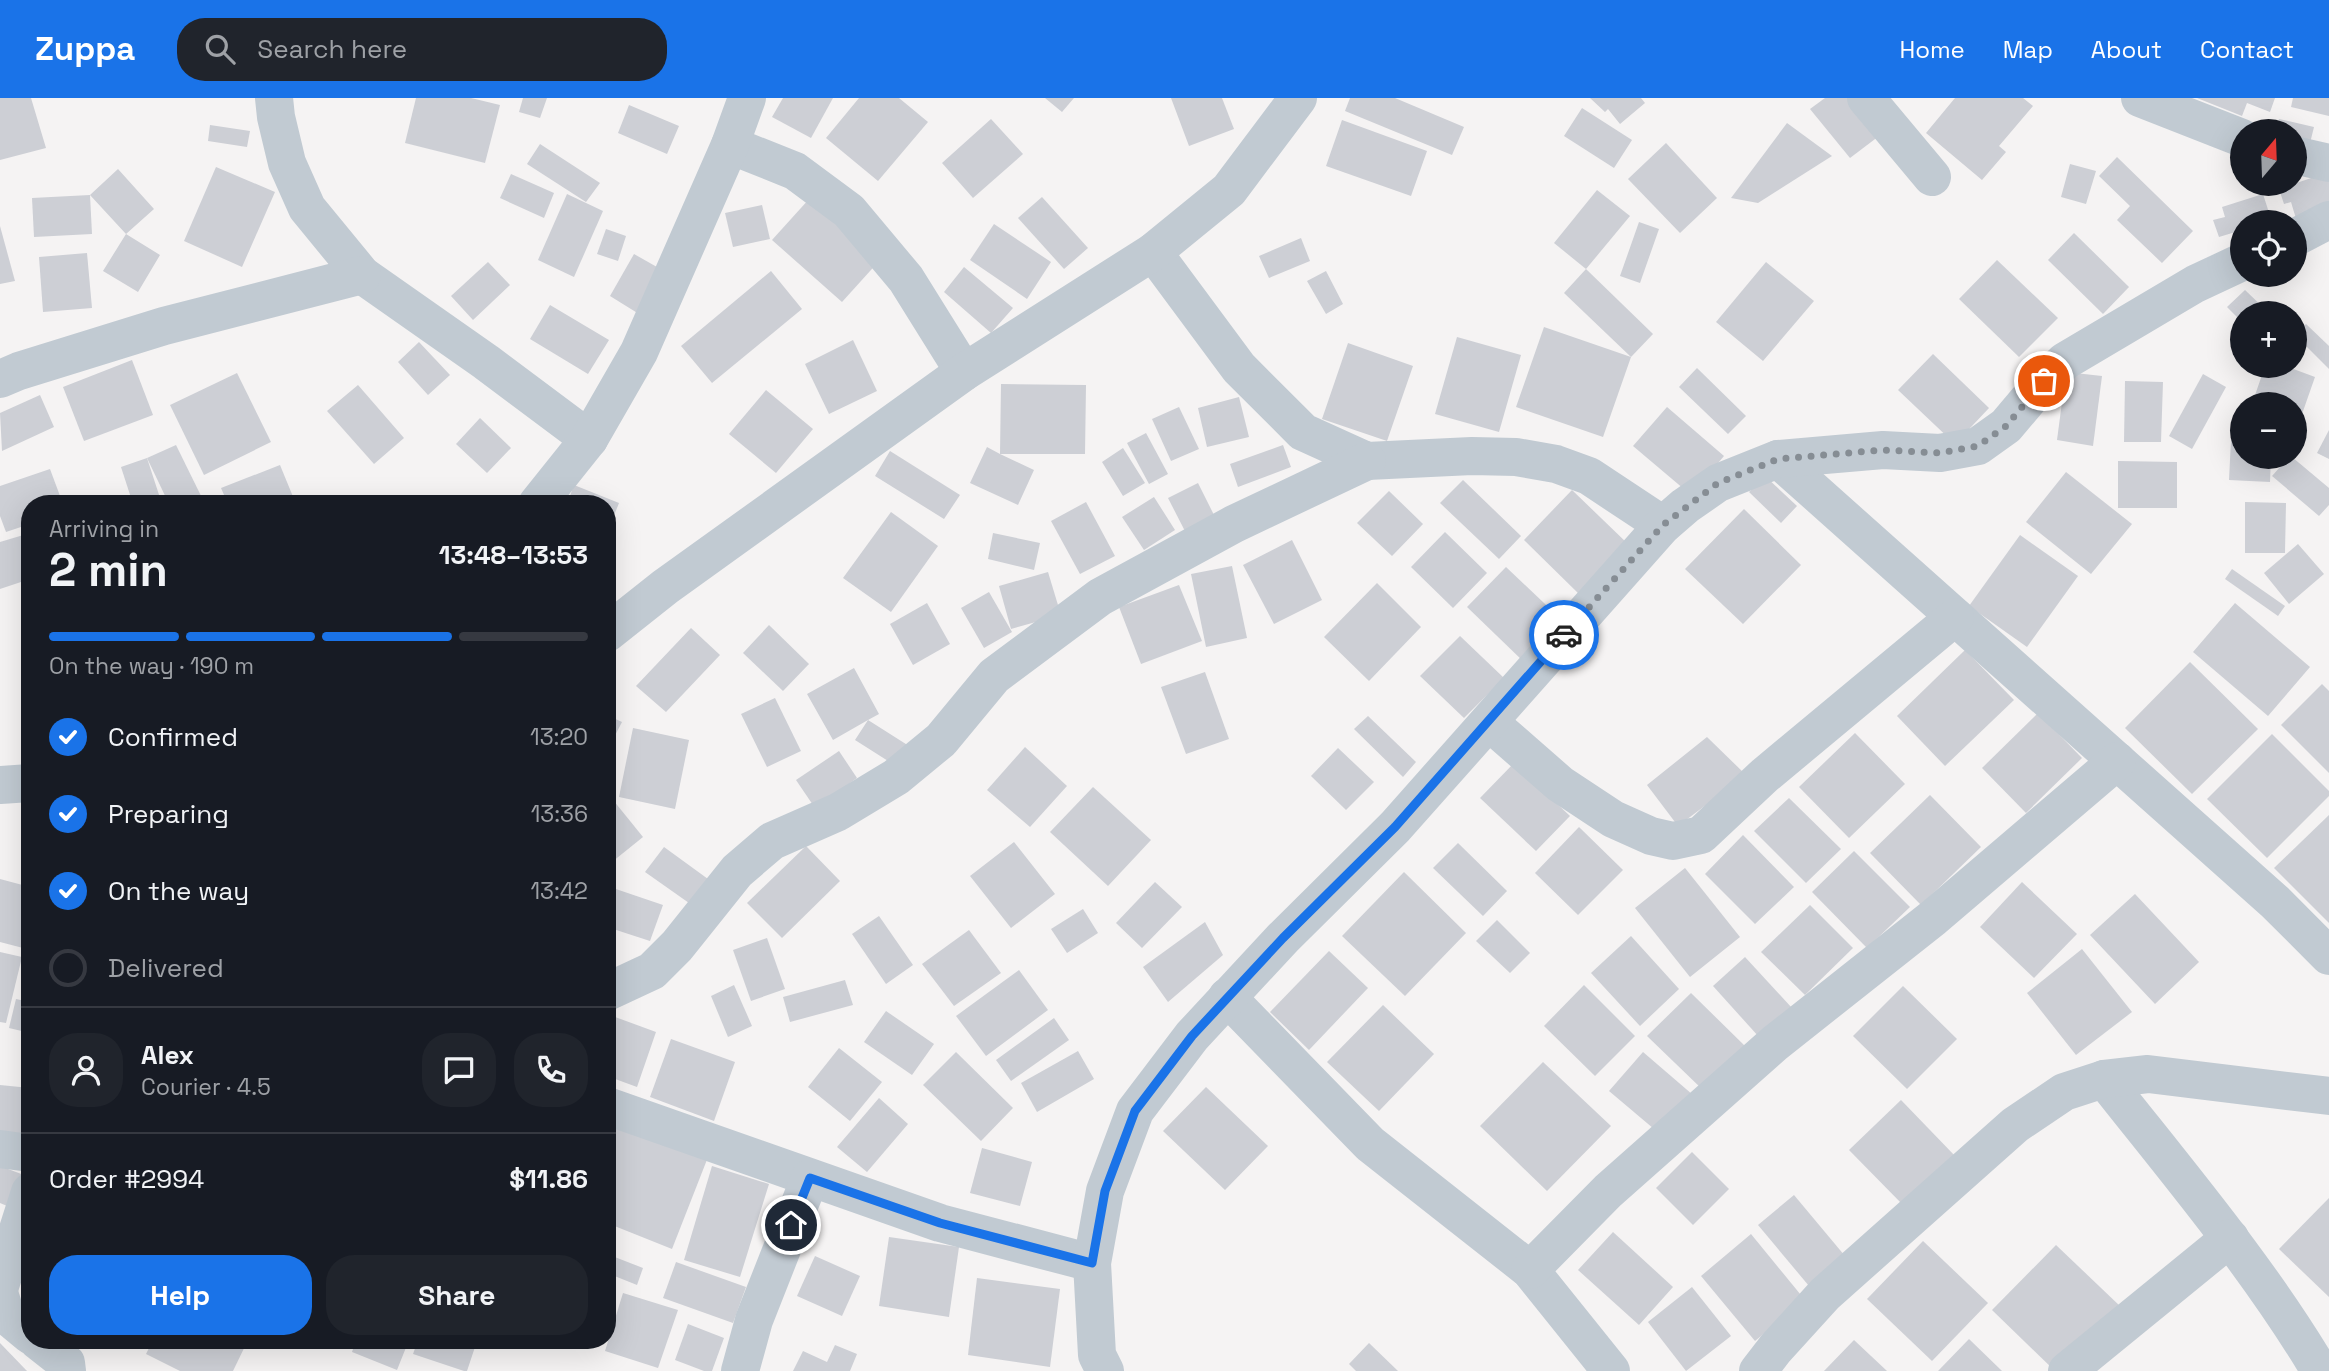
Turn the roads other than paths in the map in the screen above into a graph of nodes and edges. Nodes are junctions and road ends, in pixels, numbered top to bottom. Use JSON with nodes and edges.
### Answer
{"nodes":[{"id":1,"x":274,"y":98,"type":"edge"},
{"id":2,"x":747,"y":98,"type":"edge"},
{"id":3,"x":1298,"y":98,"type":"edge"},
{"id":4,"x":1866,"y":98,"type":"edge"},
{"id":5,"x":2140,"y":98,"type":"edge"},
{"id":6,"x":2230,"y":133,"type":"edge"},
{"id":7,"x":730,"y":145,"type":"junction"},
{"id":8,"x":2307,"y":158,"type":"edge"},
{"id":9,"x":2329,"y":163,"type":"edge"},
{"id":10,"x":1932,"y":177,"type":"dead end"},
{"id":11,"x":2329,"y":220,"type":"edge"},
{"id":12,"x":2307,"y":231,"type":"edge"},
{"id":13,"x":1153,"y":252,"type":"junction"},
{"id":14,"x":2230,"y":268,"type":"edge"},
{"id":15,"x":362,"y":275,"type":"junction"},
{"id":16,"x":964,"y":372,"type":"junction"},
{"id":17,"x":0,"y":379,"type":"edge"},
{"id":18,"x":589,"y":439,"type":"junction"},
{"id":19,"x":1778,"y":459,"type":"junction"},
{"id":20,"x":1367,"y":461,"type":"junction"},
{"id":21,"x":544,"y":495,"type":"edge"},
{"id":22,"x":1663,"y":525,"type":"junction"},
{"id":23,"x":1955,"y":617,"type":"junction"},
{"id":24,"x":616,"y":626,"type":"edge"},
{"id":25,"x":1489,"y":722,"type":"junction"},
{"id":26,"x":2116,"y":761,"type":"junction"},
{"id":27,"x":21,"y":784,"type":"edge"},
{"id":28,"x":0,"y":785,"type":"edge"},
{"id":29,"x":2329,"y":957,"type":"edge"},
{"id":30,"x":616,"y":988,"type":"edge"},
{"id":31,"x":1227,"y":998,"type":"junction"},
{"id":32,"x":2104,"y":1079,"type":"junction"},
{"id":33,"x":2329,"y":1096,"type":"edge"},
{"id":34,"x":616,"y":1109,"type":"edge"},
{"id":35,"x":0,"y":1149,"type":"edge"},
{"id":36,"x":21,"y":1152,"type":"edge"},
{"id":37,"x":810,"y":1178,"type":"junction"},
{"id":38,"x":21,"y":1220,"type":"edge"},
{"id":39,"x":2230,"y":1238,"type":"junction"},
{"id":40,"x":1092,"y":1263,"type":"junction"},
{"id":41,"x":1530,"y":1270,"type":"junction"},
{"id":42,"x":0,"y":1286,"type":"edge"},
{"id":43,"x":0,"y":1296,"type":"edge"},
{"id":44,"x":21,"y":1328,"type":"edge"},
{"id":45,"x":48,"y":1349,"type":"edge"},
{"id":46,"x":67,"y":1371,"type":"edge"},
{"id":47,"x":740,"y":1371,"type":"edge"},
{"id":48,"x":1105,"y":1371,"type":"edge"},
{"id":49,"x":1611,"y":1371,"type":"edge"},
{"id":50,"x":1758,"y":1371,"type":"edge"},
{"id":51,"x":2067,"y":1371,"type":"edge"},
{"id":52,"x":2320,"y":1371,"type":"edge"}],
"edges":[{"from":1,"to":15,"type":"street"},
{"from":2,"to":7,"type":"street"},
{"from":3,"to":13,"type":"street"},
{"from":4,"to":10,"type":"street"},
{"from":5,"to":6,"type":"street"},
{"from":7,"to":16,"type":"street"},
{"from":7,"to":18,"type":"street"},
{"from":8,"to":9,"type":"street"},
{"from":11,"to":12,"type":"street"},
{"from":13,"to":16,"type":"street"},
{"from":13,"to":20,"type":"street"},
{"from":14,"to":19,"type":"street"},
{"from":15,"to":17,"type":"street"},
{"from":15,"to":18,"type":"street"},
{"from":16,"to":24,"type":"street"},
{"from":18,"to":21,"type":"street"},
{"from":19,"to":22,"type":"street"},
{"from":19,"to":23,"type":"street"},
{"from":20,"to":22,"type":"street"},
{"from":20,"to":30,"type":"street"},
{"from":22,"to":25,"type":"street"},
{"from":23,"to":25,"type":"street"},
{"from":23,"to":26,"type":"street"},
{"from":25,"to":31,"type":"street"},
{"from":26,"to":29,"type":"street"},
{"from":26,"to":41,"type":"street"},
{"from":27,"to":28,"type":"street"},
{"from":31,"to":40,"type":"street"},
{"from":31,"to":41,"type":"street"},
{"from":32,"to":33,"type":"street"},
{"from":32,"to":39,"type":"street"},
{"from":32,"to":50,"type":"street"},
{"from":34,"to":37,"type":"street"},
{"from":35,"to":36,"type":"street"},
{"from":37,"to":40,"type":"street"},
{"from":37,"to":47,"type":"street"},
{"from":38,"to":42,"type":"street"},
{"from":39,"to":51,"type":"street"},
{"from":39,"to":52,"type":"street"},
{"from":40,"to":48,"type":"street"},
{"from":41,"to":49,"type":"street"},
{"from":43,"to":44,"type":"street"},
{"from":45,"to":46,"type":"street"}]}
